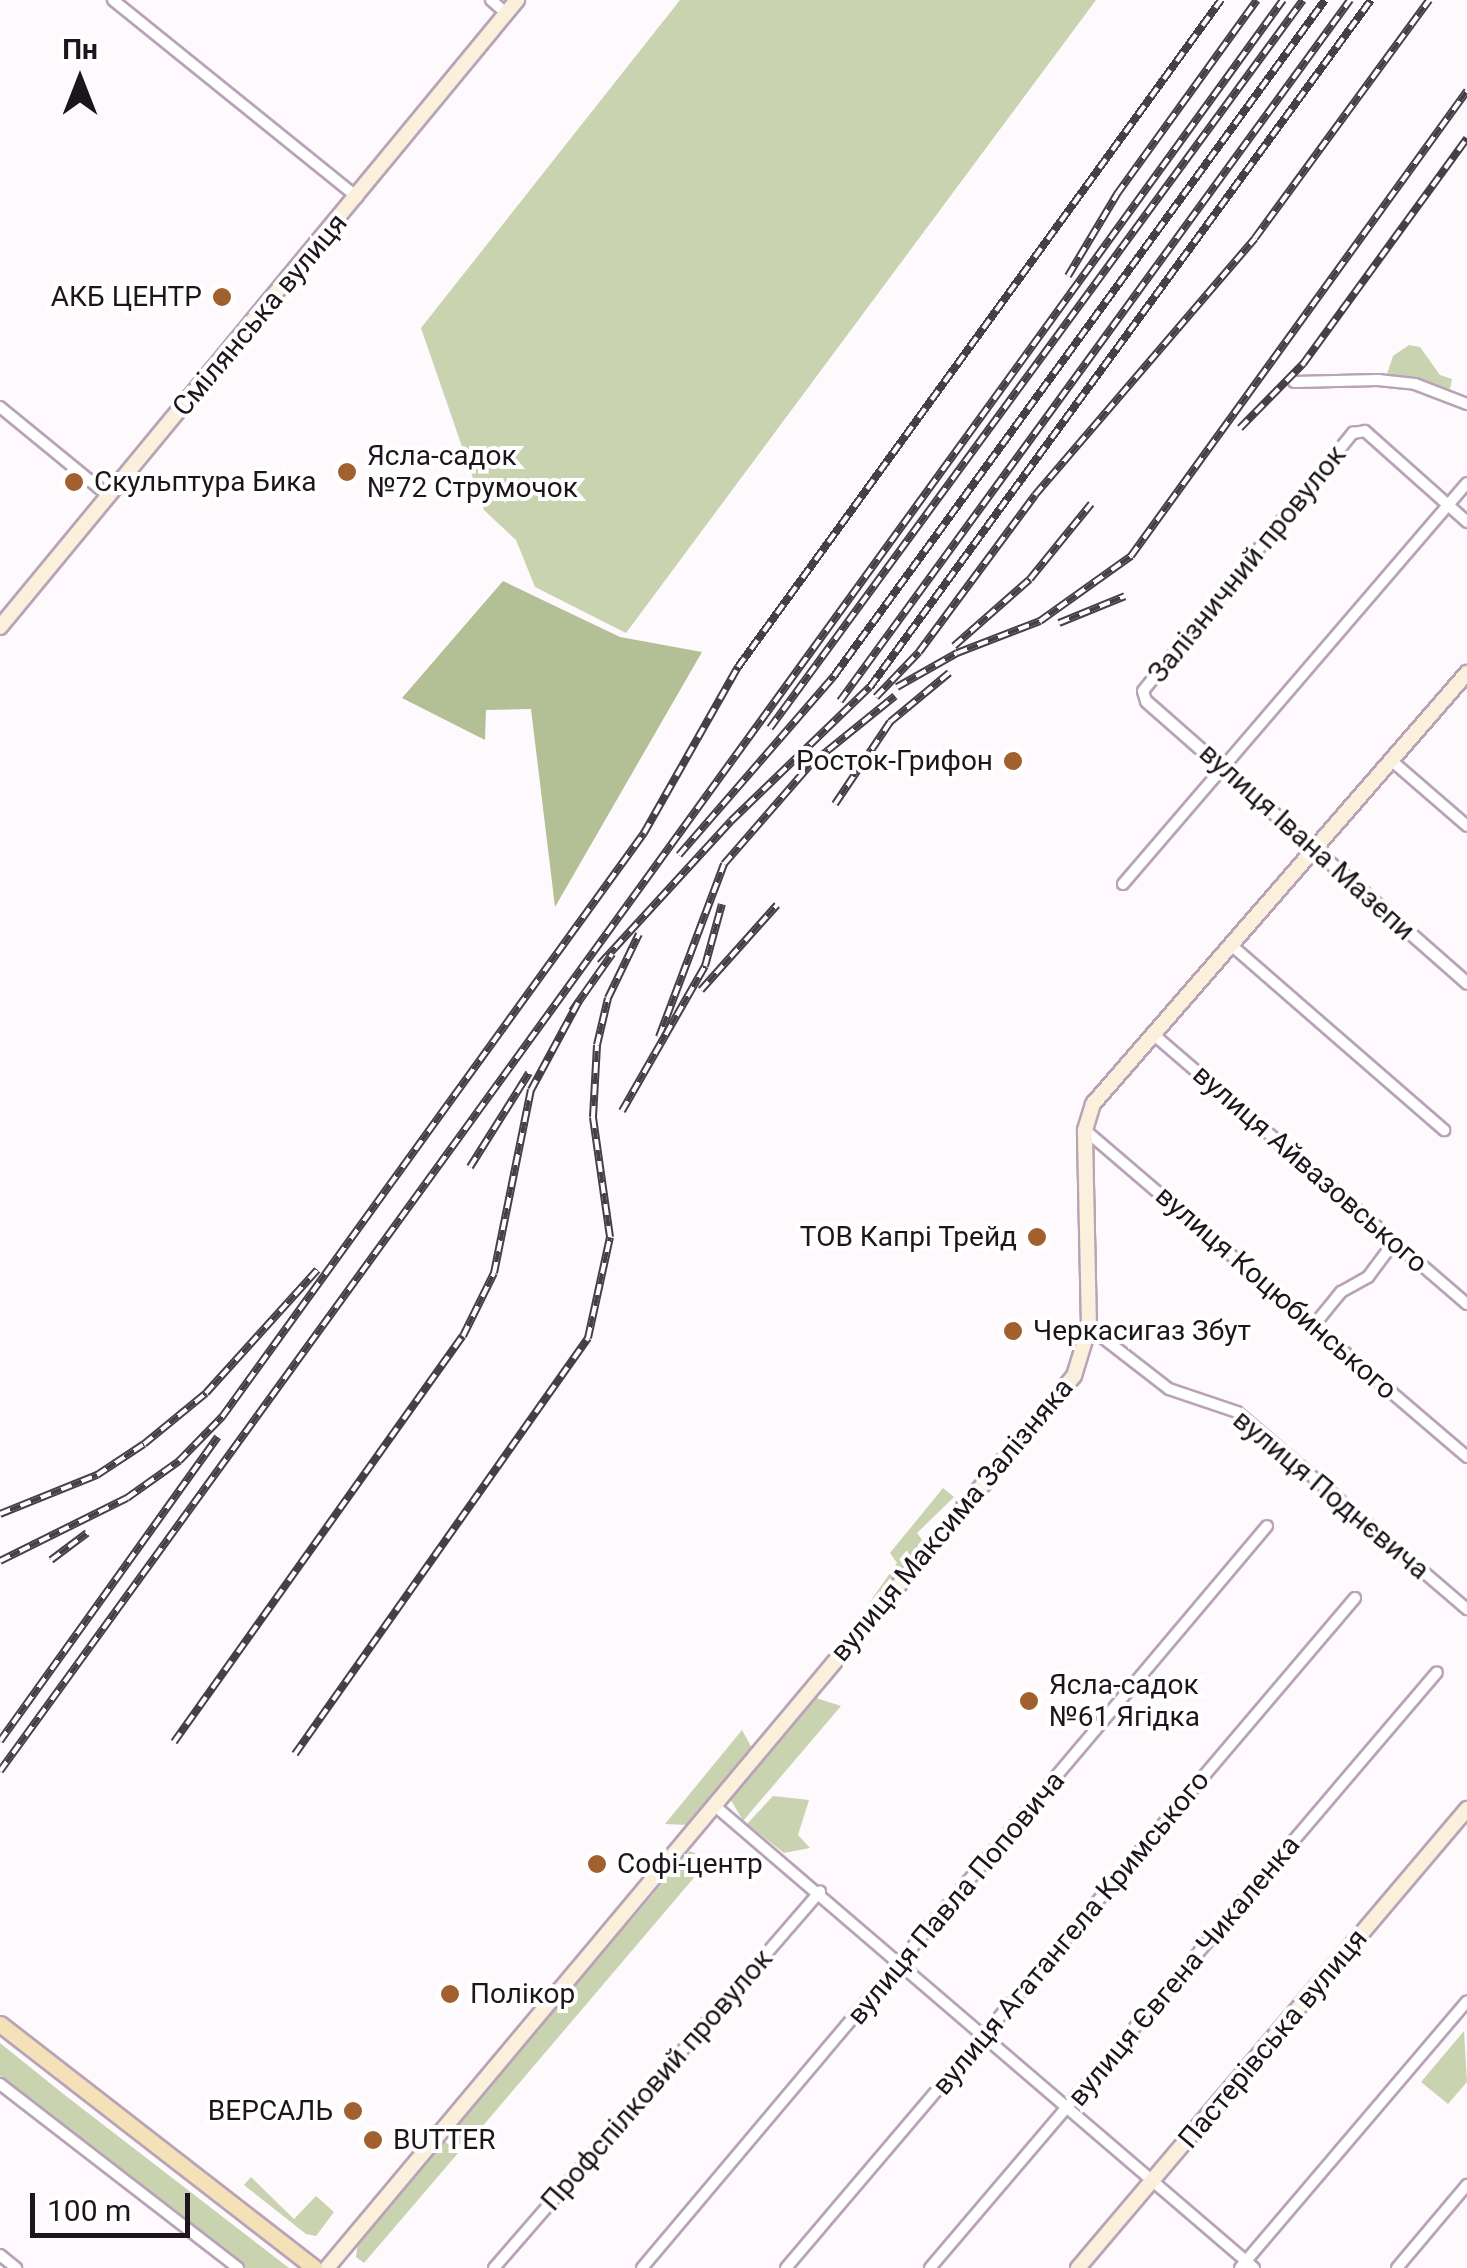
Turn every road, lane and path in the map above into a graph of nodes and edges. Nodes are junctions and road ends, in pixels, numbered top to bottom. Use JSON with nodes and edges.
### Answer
{"nodes":[{"id":1,"x":113,"y":0,"type":"edge"},
{"id":2,"x":491,"y":0,"type":"edge"},
{"id":3,"x":516,"y":0,"type":"edge"},
{"id":4,"x":506,"y":12,"type":"junction"},
{"id":5,"x":358,"y":198,"type":"junction"},
{"id":6,"x":1294,"y":382,"type":"dead end"},
{"id":7,"x":1467,"y":404,"type":"edge"},
{"id":8,"x":0,"y":407,"type":"edge"},
{"id":9,"x":1467,"y":483,"type":"edge"},
{"id":10,"x":110,"y":497,"type":"junction"},
{"id":11,"x":1449,"y":506,"type":"junction"},
{"id":12,"x":1467,"y":522,"type":"edge"},
{"id":13,"x":0,"y":627,"type":"edge"},
{"id":14,"x":1466,"y":676,"type":"edge"},
{"id":15,"x":1146,"y":701,"type":"joint"},
{"id":16,"x":1392,"y":761,"type":"junction"},
{"id":17,"x":1221,"y":768,"type":"junction"},
{"id":18,"x":1467,"y":826,"type":"edge"},
{"id":19,"x":1315,"y":852,"type":"junction"},
{"id":20,"x":1123,"y":884,"type":"dead end"},
{"id":21,"x":1230,"y":944,"type":"junction"},
{"id":22,"x":1467,"y":983,"type":"edge"},
{"id":23,"x":1153,"y":1034,"type":"junction"},
{"id":24,"x":1085,"y":1130,"type":"junction"},
{"id":25,"x":1444,"y":1130,"type":"dead end"},
{"id":26,"x":1394,"y":1242,"type":"junction"},
{"id":27,"x":1467,"y":1304,"type":"edge"},
{"id":28,"x":1314,"y":1325,"type":"junction"},
{"id":29,"x":1089,"y":1327,"type":"junction"},
{"id":30,"x":1467,"y":1457,"type":"edge"},
{"id":31,"x":1267,"y":1526,"type":"dead end"},
{"id":32,"x":1355,"y":1598,"type":"dead end"},
{"id":33,"x":1466,"y":1609,"type":"edge"},
{"id":34,"x":1438,"y":1672,"type":"dead end"},
{"id":35,"x":716,"y":1806,"type":"junction"},
{"id":36,"x":1467,"y":1809,"type":"edge"},
{"id":37,"x":820,"y":1891,"type":"junction"},
{"id":38,"x":901,"y":1961,"type":"junction"},
{"id":39,"x":1467,"y":2001,"type":"edge"},
{"id":40,"x":0,"y":2024,"type":"edge"},
{"id":41,"x":984,"y":2036,"type":"junction"},
{"id":42,"x":1,"y":2086,"type":"edge"},
{"id":43,"x":1067,"y":2108,"type":"junction"},
{"id":44,"x":1154,"y":2181,"type":"junction"},
{"id":45,"x":1467,"y":2185,"type":"edge"},
{"id":46,"x":0,"y":2255,"type":"edge"},
{"id":47,"x":1247,"y":2266,"type":"edge"},
{"id":48,"x":16,"y":2268,"type":"edge"},
{"id":49,"x":238,"y":2268,"type":"edge"},
{"id":50,"x":315,"y":2268,"type":"edge"},
{"id":51,"x":327,"y":2268,"type":"edge"},
{"id":52,"x":494,"y":2268,"type":"edge"},
{"id":53,"x":642,"y":2268,"type":"edge"},
{"id":54,"x":786,"y":2268,"type":"edge"},
{"id":55,"x":930,"y":2268,"type":"edge"},
{"id":56,"x":1078,"y":2268,"type":"edge"},
{"id":57,"x":1397,"y":2268,"type":"edge"}],
"edges":[{"from":1,"to":5,"type":"street"},
{"from":2,"to":4,"type":"street"},
{"from":3,"to":4,"type":"main road","name":"Смілянська вулиця"},
{"from":4,"to":5,"type":"main road","name":"Смілянська вулиця"},
{"from":5,"to":10,"type":"main road","name":"Смілянська вулиця"},
{"from":6,"to":7,"type":"street"},
{"from":8,"to":10,"type":"street"},
{"from":9,"to":11,"type":"street"},
{"from":10,"to":13,"type":"main road","name":"Смілянська вулиця"},
{"from":11,"to":12,"type":"street"},
{"from":11,"to":15,"type":"street","name":"Залізничний провулок"},
{"from":11,"to":17,"type":"street"},
{"from":14,"to":16,"type":"main road","name":"вулиця Максима Залізняка"},
{"from":15,"to":17,"type":"street","name":"вулиця Івана Мазепи"},
{"from":16,"to":18,"type":"street"},
{"from":16,"to":19,"type":"main road","name":"вулиця Максима Залізняка"},
{"from":17,"to":19,"type":"street","name":"вулиця Івана Мазепи"},
{"from":17,"to":20,"type":"street"},
{"from":19,"to":21,"type":"main road","name":"вулиця Максима Залізняка"},
{"from":19,"to":22,"type":"street","name":"вулиця Івана Мазепи"},
{"from":21,"to":23,"type":"main road","name":"вулиця Максима Залізняка"},
{"from":21,"to":25,"type":"street"},
{"from":23,"to":24,"type":"main road","name":"вулиця Максима Залізняка"},
{"from":23,"to":26,"type":"street","name":"вулиця Айвазовського"},
{"from":24,"to":28,"type":"street","name":"вулиця Коцюбинського"},
{"from":24,"to":29,"type":"main road","name":"вулиця Максима Залізняка"},
{"from":26,"to":27,"type":"street","name":"вулиця Айвазовського"},
{"from":26,"to":28,"type":"street"},
{"from":28,"to":30,"type":"street","name":"вулиця Коцюбинського"},
{"from":29,"to":33,"type":"street","name":"вулиця Поднєвича"},
{"from":29,"to":35,"type":"main road","name":"вулиця Максима Залізняка"},
{"from":31,"to":38,"type":"street","name":"вулиця Павла Поповича"},
{"from":32,"to":41,"type":"street","name":"вулиця Агатангела Кримського"},
{"from":34,"to":43,"type":"street","name":"вулиця Євгена Чикаленка"},
{"from":35,"to":37,"type":"street"},
{"from":35,"to":51,"type":"main road","name":"вулиця Максима Залізняка"},
{"from":36,"to":44,"type":"main road","name":"Пастерівська вулиця"},
{"from":37,"to":38,"type":"street"},
{"from":37,"to":52,"type":"street","name":"Профспілковий провулок"},
{"from":38,"to":41,"type":"street"},
{"from":38,"to":53,"type":"street","name":"вулиця Павла Поповича"},
{"from":39,"to":47,"type":"street"},
{"from":40,"to":50,"type":"main road"},
{"from":41,"to":43,"type":"street"},
{"from":41,"to":54,"type":"street","name":"вулиця Агатангела Кримського"},
{"from":42,"to":49,"type":"street"},
{"from":43,"to":44,"type":"street"},
{"from":43,"to":55,"type":"street","name":"вулиця Євгена Чикаленка"},
{"from":44,"to":47,"type":"street"},
{"from":44,"to":56,"type":"main road","name":"Пастерівська вулиця"},
{"from":45,"to":57,"type":"street"},
{"from":46,"to":48,"type":"street"}]}
